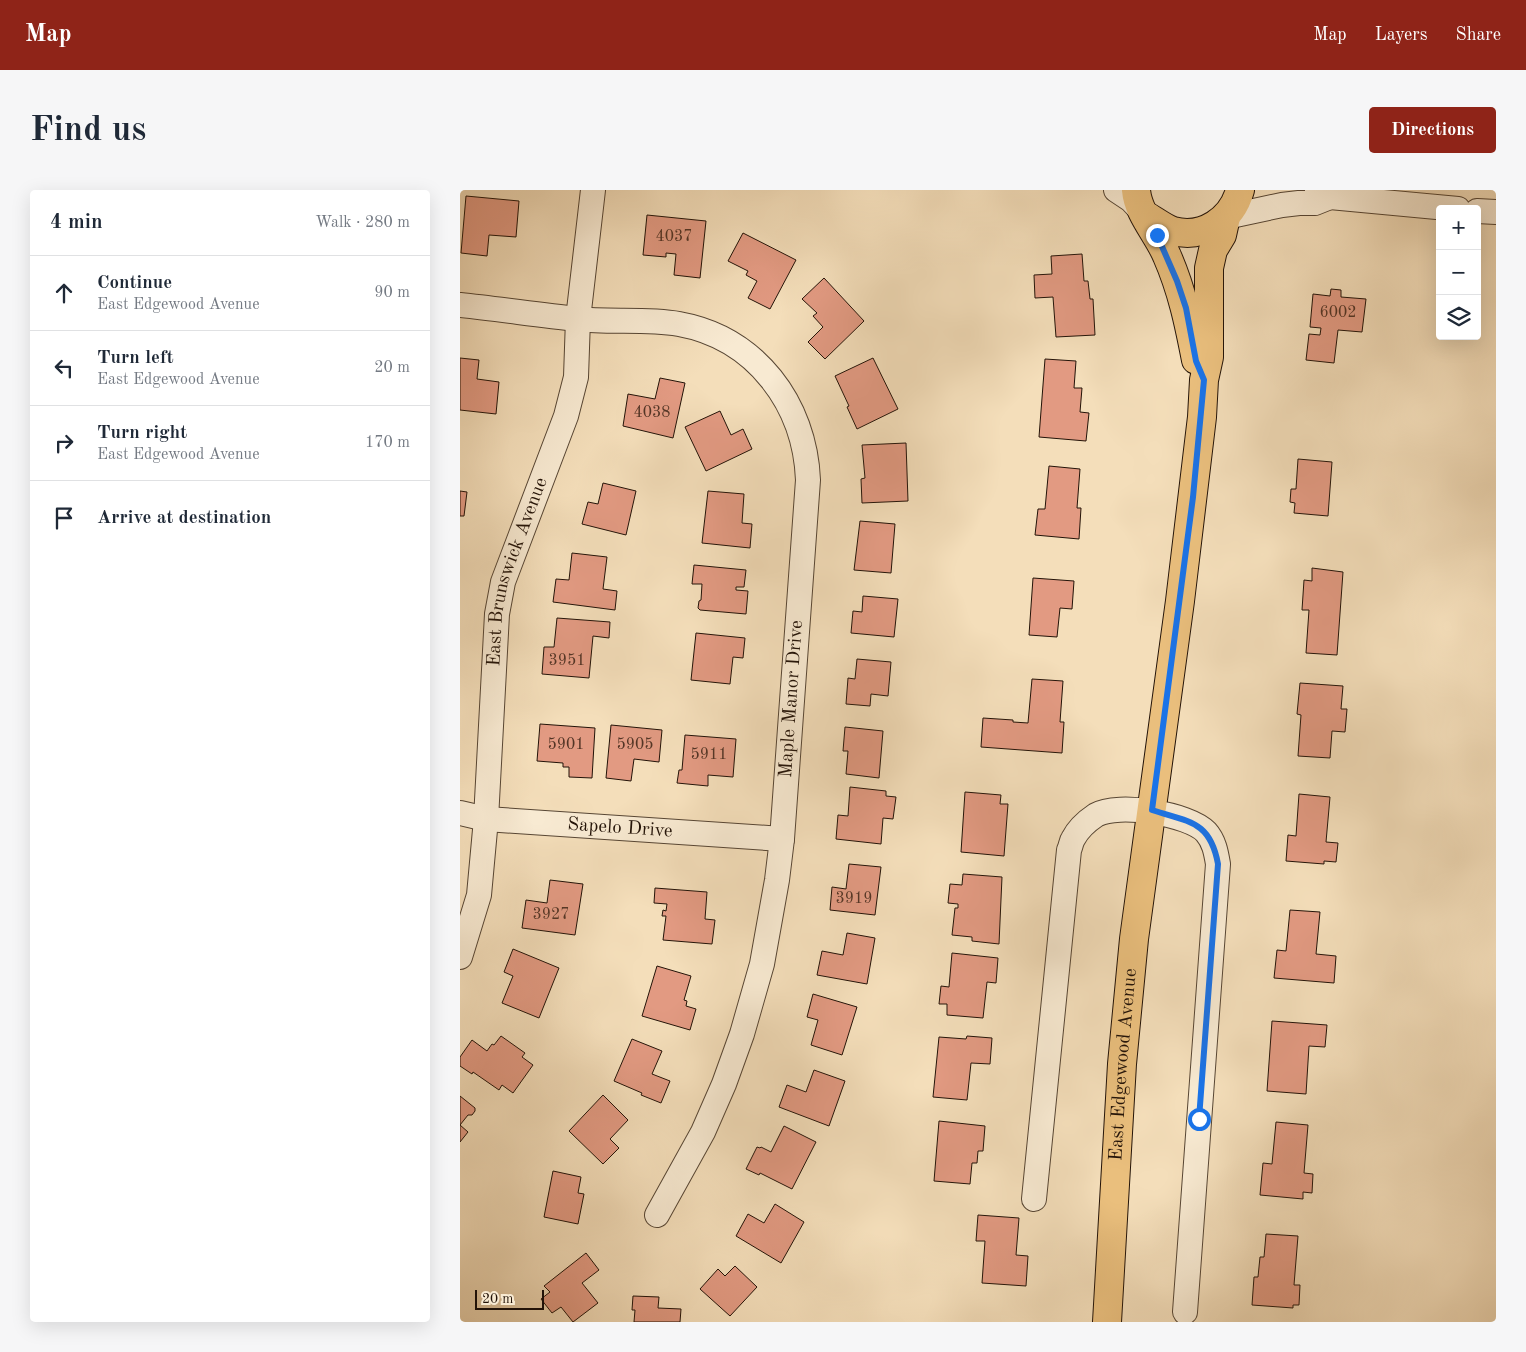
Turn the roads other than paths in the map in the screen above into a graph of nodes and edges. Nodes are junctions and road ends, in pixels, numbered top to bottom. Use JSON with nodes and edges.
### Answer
{"nodes":[{"id":1,"x":593,"y":190,"type":"edge"},
{"id":2,"x":1116,"y":190,"type":"edge"},
{"id":3,"x":1136,"y":190,"type":"edge"},
{"id":4,"x":1240,"y":190,"type":"edge"},
{"id":5,"x":1324,"y":193,"type":"edge"},
{"id":6,"x":1436,"y":206,"type":"edge"},
{"id":7,"x":1481,"y":210,"type":"edge"},
{"id":8,"x":1496,"y":212,"type":"edge"},
{"id":9,"x":1145,"y":216,"type":"junction"},
{"id":10,"x":1226,"y":217,"type":"junction"},
{"id":11,"x":460,"y":304,"type":"edge"},
{"id":12,"x":578,"y":320,"type":"junction"},
{"id":13,"x":1204,"y":380,"type":"junction"},
{"id":14,"x":1152,"y":810,"type":"junction"},
{"id":15,"x":460,"y":814,"type":"edge"},
{"id":16,"x":486,"y":819,"type":"junction"},
{"id":17,"x":782,"y":839,"type":"junction"},
{"id":18,"x":460,"y":957,"type":"edge"},
{"id":19,"x":1034,"y":1199,"type":"dead end"},
{"id":20,"x":657,"y":1215,"type":"dead end"},
{"id":21,"x":1185,"y":1312,"type":"dead end"},
{"id":22,"x":1107,"y":1322,"type":"edge"}],
"edges":[{"from":1,"to":12,"type":"street","name":"East Brunswick Avenue"},
{"from":2,"to":9,"type":"street"},
{"from":3,"to":9,"type":"main road","name":"East Edgewood Avenue"},
{"from":4,"to":10,"type":"main road","name":"East Edgewood Avenue"},
{"from":5,"to":6,"type":"street"},
{"from":5,"to":10,"type":"street"},
{"from":7,"to":8,"type":"street"},
{"from":9,"to":10,"type":"main road"},
{"from":9,"to":13,"type":"main road","name":"East Edgewood Avenue"},
{"from":10,"to":13,"type":"main road","name":"East Edgewood Avenue"},
{"from":11,"to":12,"type":"street","name":"Maple Manor Drive"},
{"from":12,"to":16,"type":"street","name":"East Brunswick Avenue"},
{"from":12,"to":17,"type":"street","name":"Maple Manor Drive"},
{"from":13,"to":14,"type":"main road","name":"East Edgewood Avenue"},
{"from":14,"to":19,"type":"street"},
{"from":14,"to":21,"type":"street"},
{"from":14,"to":22,"type":"main road","name":"East Edgewood Avenue"},
{"from":15,"to":16,"type":"street","name":"Sapelo Drive"},
{"from":16,"to":17,"type":"street","name":"Sapelo Drive"},
{"from":16,"to":18,"type":"street","name":"East Brunswick Avenue"},
{"from":17,"to":20,"type":"street","name":"Maple Manor Drive"}]}
